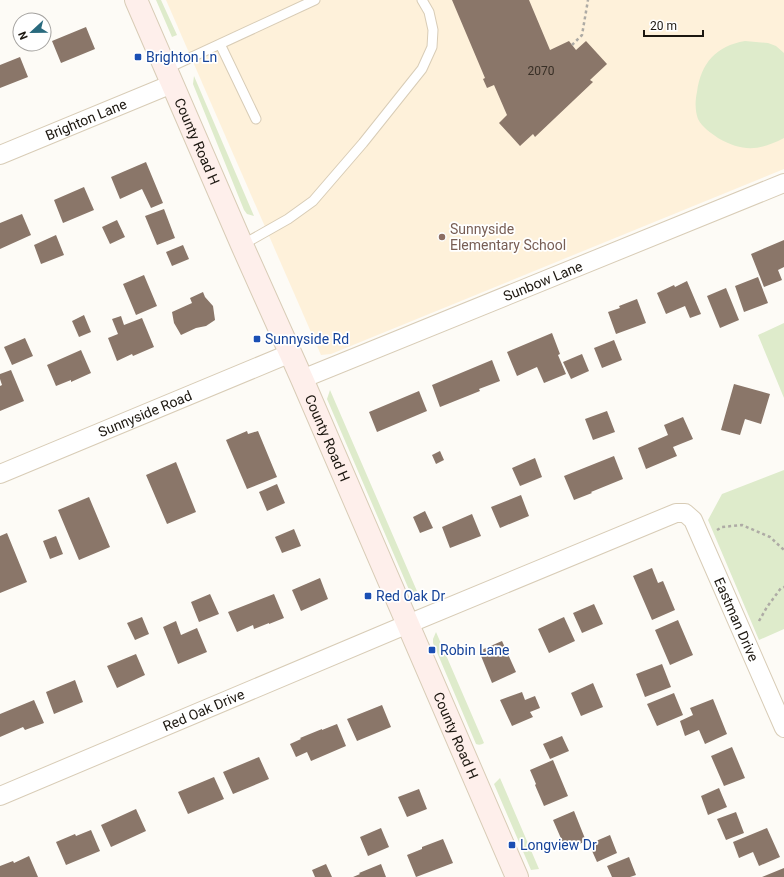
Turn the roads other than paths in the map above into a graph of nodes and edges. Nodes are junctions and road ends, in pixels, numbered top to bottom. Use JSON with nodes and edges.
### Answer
{"nodes":[{"id":1,"x":136,"y":0,"type":"edge"},
{"id":2,"x":315,"y":0,"type":"edge"},
{"id":3,"x":422,"y":0,"type":"edge"},
{"id":4,"x":220,"y":44,"type":"junction"},
{"id":5,"x":169,"y":77,"type":"junction"},
{"id":6,"x":256,"y":119,"type":"dead end"},
{"id":7,"x":0,"y":155,"type":"edge"},
{"id":8,"x":784,"y":183,"type":"edge"},
{"id":9,"x":242,"y":245,"type":"junction"},
{"id":10,"x":291,"y":353,"type":"junction"},
{"id":11,"x":302,"y":379,"type":"junction"},
{"id":12,"x":0,"y":474,"type":"edge"},
{"id":13,"x":408,"y":624,"type":"junction"},
{"id":14,"x":784,"y":728,"type":"edge"},
{"id":15,"x":0,"y":796,"type":"edge"},
{"id":16,"x":517,"y":877,"type":"edge"}],
"edges":[{"from":1,"to":5,"type":"street","name":"County Road H"},
{"from":2,"to":4,"type":"lane"},
{"from":3,"to":9,"type":"lane"},
{"from":4,"to":5,"type":"lane"},
{"from":4,"to":6,"type":"lane"},
{"from":5,"to":7,"type":"street","name":"Brighton Lane"},
{"from":5,"to":9,"type":"street","name":"County Road H"},
{"from":8,"to":11,"type":"street","name":"Sunbow Lane"},
{"from":9,"to":10,"type":"street","name":"County Road H"},
{"from":10,"to":11,"type":"street","name":"County Road H"},
{"from":10,"to":12,"type":"street","name":"Sunnyside Road"},
{"from":11,"to":13,"type":"street","name":"County Road H"},
{"from":13,"to":14,"type":"street","name":"Eastman Drive"},
{"from":13,"to":15,"type":"street","name":"Red Oak Drive"},
{"from":13,"to":16,"type":"street","name":"County Road H"}]}
